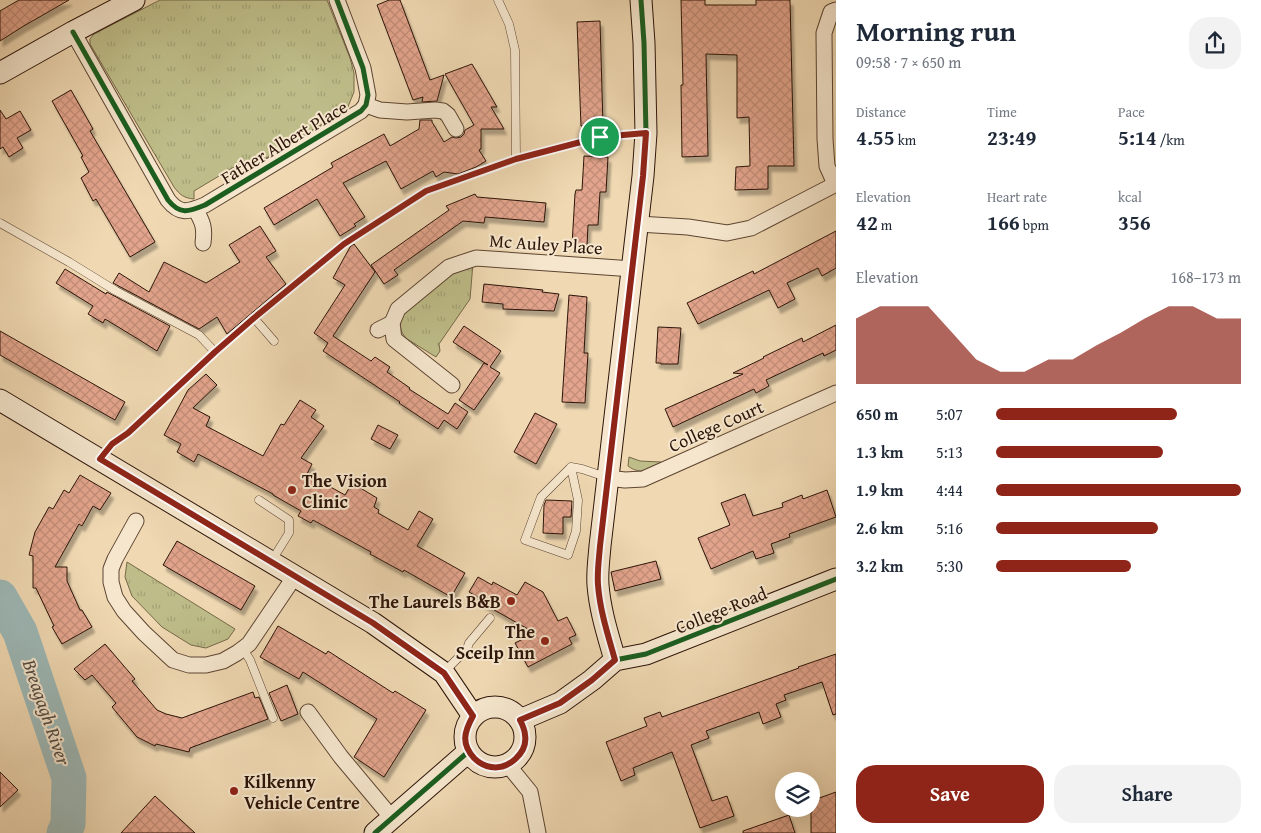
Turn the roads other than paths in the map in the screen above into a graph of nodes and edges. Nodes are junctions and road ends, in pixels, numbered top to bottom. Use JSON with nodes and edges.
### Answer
{"nodes":[{"id":1,"x":134,"y":0,"type":"edge"},
{"id":2,"x":337,"y":0,"type":"edge"},
{"id":3,"x":498,"y":0,"type":"edge"},
{"id":4,"x":641,"y":0,"type":"edge"},
{"id":5,"x":836,"y":10,"type":"edge"},
{"id":6,"x":73,"y":32,"type":"junction"},
{"id":7,"x":0,"y":73,"type":"edge"},
{"id":8,"x":366,"y":105,"type":"junction"},
{"id":9,"x":456,"y":129,"type":"dead end"},
{"id":10,"x":646,"y":133,"type":"junction"},
{"id":11,"x":516,"y":159,"type":"junction"},
{"id":12,"x":835,"y":184,"type":"edge"},
{"id":13,"x":196,"y":209,"type":"junction"},
{"id":14,"x":0,"y":222,"type":"edge"},
{"id":15,"x":638,"y":224,"type":"junction"},
{"id":16,"x":203,"y":243,"type":"dead end"},
{"id":17,"x":633,"y":269,"type":"junction"},
{"id":18,"x":254,"y":318,"type":"junction"},
{"id":19,"x":392,"y":323,"type":"junction"},
{"id":20,"x":378,"y":330,"type":"dead end"},
{"id":21,"x":274,"y":341,"type":"dead end"},
{"id":22,"x":215,"y":352,"type":"junction"},
{"id":23,"x":452,"y":385,"type":"dead end"},
{"id":24,"x":836,"y":393,"type":"edge"},
{"id":25,"x":0,"y":400,"type":"edge"},
{"id":26,"x":100,"y":459,"type":"junction"},
{"id":27,"x":570,"y":467,"type":"junction"},
{"id":28,"x":608,"y":478,"type":"junction"},
{"id":29,"x":259,"y":500,"type":"dead end"},
{"id":30,"x":136,"y":521,"type":"dead end"},
{"id":31,"x":271,"y":562,"type":"junction"},
{"id":32,"x":295,"y":576,"type":"junction"},
{"id":33,"x":836,"y":579,"type":"edge"},
{"id":34,"x":490,"y":618,"type":"dead end"},
{"id":35,"x":243,"y":649,"type":"junction"},
{"id":36,"x":615,"y":660,"type":"junction"},
{"id":37,"x":444,"y":673,"type":"junction"},
{"id":38,"x":308,"y":712,"type":"dead end"},
{"id":39,"x":473,"y":716,"type":"junction"},
{"id":40,"x":273,"y":718,"type":"dead end"},
{"id":41,"x":520,"y":720,"type":"junction"},
{"id":42,"x":468,"y":752,"type":"junction"},
{"id":43,"x":508,"y":765,"type":"junction"},
{"id":44,"x":392,"y":818,"type":"junction"},
{"id":45,"x":376,"y":833,"type":"edge"},
{"id":46,"x":538,"y":833,"type":"edge"}],
"edges":[{"from":1,"to":6,"type":"main road"},
{"from":2,"to":8,"type":"street","name":"Father Albert Place"},
{"from":3,"to":11,"type":"lane"},
{"from":4,"to":10,"type":"main road"},
{"from":5,"to":12,"type":"street"},
{"from":6,"to":7,"type":"main road"},
{"from":6,"to":13,"type":"street"},
{"from":8,"to":9,"type":"street"},
{"from":8,"to":13,"type":"street","name":"Father Albert Place"},
{"from":10,"to":11,"type":"lane"},
{"from":10,"to":15,"type":"main road"},
{"from":11,"to":18,"type":"lane"},
{"from":12,"to":15,"type":"street"},
{"from":13,"to":16,"type":"street"},
{"from":14,"to":22,"type":"lane"},
{"from":15,"to":17,"type":"main road"},
{"from":17,"to":19,"type":"street","name":"Mc Auley Place"},
{"from":17,"to":28,"type":"main road"},
{"from":18,"to":21,"type":"lane"},
{"from":18,"to":22,"type":"lane"},
{"from":19,"to":20,"type":"street","name":"Mc Auley Place"},
{"from":19,"to":23,"type":"street"},
{"from":22,"to":26,"type":"lane"},
{"from":24,"to":28,"type":"street","name":"College Court"},
{"from":25,"to":26,"type":"main road"},
{"from":26,"to":31,"type":"main road"},
{"from":27,"to":27,"type":"lane"},
{"from":27,"to":28,"type":"lane"},
{"from":28,"to":36,"type":"main road"},
{"from":29,"to":31,"type":"lane"},
{"from":30,"to":35,"type":"street"},
{"from":31,"to":32,"type":"main road"},
{"from":32,"to":35,"type":"street"},
{"from":32,"to":37,"type":"main road"},
{"from":33,"to":36,"type":"main road","name":"College Road"},
{"from":34,"to":37,"type":"lane"},
{"from":35,"to":40,"type":"lane"},
{"from":36,"to":41,"type":"main road"},
{"from":37,"to":39,"type":"main road"},
{"from":38,"to":44,"type":"street"},
{"from":39,"to":41,"type":"main road"},
{"from":39,"to":42,"type":"main road"},
{"from":41,"to":43,"type":"main road"},
{"from":42,"to":43,"type":"main road"},
{"from":42,"to":44,"type":"main road"},
{"from":43,"to":46,"type":"street"},
{"from":44,"to":45,"type":"main road"}]}
